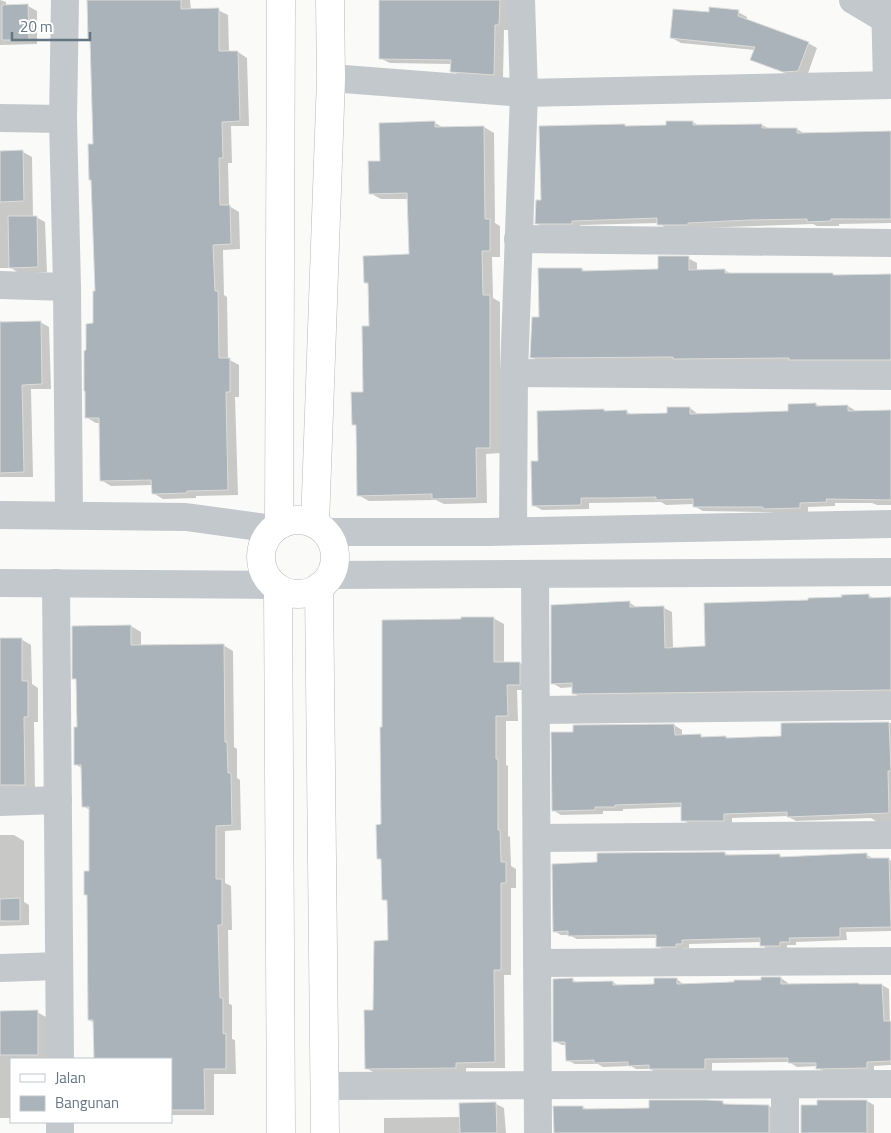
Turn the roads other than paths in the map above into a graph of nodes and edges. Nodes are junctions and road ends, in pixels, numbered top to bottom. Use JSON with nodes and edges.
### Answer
{"nodes":[{"id":1,"x":65,"y":0,"type":"edge"},
{"id":2,"x":281,"y":0,"type":"edge"},
{"id":3,"x":330,"y":0,"type":"edge"},
{"id":4,"x":521,"y":0,"type":"edge"},
{"id":5,"x":853,"y":0,"type":"edge"},
{"id":6,"x":885,"y":9,"type":"edge"},
{"id":7,"x":331,"y":78,"type":"junction"},
{"id":8,"x":889,"y":85,"type":"edge"},
{"id":9,"x":524,"y":94,"type":"junction"},
{"id":10,"x":0,"y":118,"type":"edge"},
{"id":11,"x":63,"y":119,"type":"junction"},
{"id":12,"x":518,"y":239,"type":"junction"},
{"id":13,"x":891,"y":243,"type":"edge"},
{"id":14,"x":0,"y":285,"type":"edge"},
{"id":15,"x":67,"y":287,"type":"junction"},
{"id":16,"x":514,"y":373,"type":"junction"},
{"id":17,"x":891,"y":376,"type":"edge"},
{"id":18,"x":0,"y":515,"type":"edge"},
{"id":19,"x":69,"y":515,"type":"junction"},
{"id":20,"x":891,"y":524,"type":"edge"},
{"id":21,"x":276,"y":527,"type":"junction"},
{"id":22,"x":320,"y":528,"type":"junction"},
{"id":23,"x":513,"y":532,"type":"junction"},
{"id":24,"x":891,"y":572,"type":"edge"},
{"id":25,"x":535,"y":574,"type":"junction"},
{"id":26,"x":325,"y":581,"type":"junction"},
{"id":27,"x":56,"y":583,"type":"junction"},
{"id":28,"x":0,"y":584,"type":"edge"},
{"id":29,"x":276,"y":586,"type":"junction"},
{"id":30,"x":891,"y":706,"type":"edge"},
{"id":31,"x":536,"y":710,"type":"junction"},
{"id":32,"x":58,"y":800,"type":"junction"},
{"id":33,"x":0,"y":802,"type":"edge"},
{"id":34,"x":891,"y":835,"type":"edge"},
{"id":35,"x":537,"y":838,"type":"junction"},
{"id":36,"x":891,"y":961,"type":"edge"},
{"id":37,"x":537,"y":963,"type":"junction"},
{"id":38,"x":59,"y":966,"type":"junction"},
{"id":39,"x":0,"y":968,"type":"edge"},
{"id":40,"x":60,"y":1058,"type":"edge"},
{"id":41,"x":891,"y":1084,"type":"edge"},
{"id":42,"x":538,"y":1085,"type":"junction"},
{"id":43,"x":785,"y":1085,"type":"junction"},
{"id":44,"x":325,"y":1086,"type":"junction"},
{"id":45,"x":281,"y":1133,"type":"edge"},
{"id":46,"x":324,"y":1133,"type":"edge"},
{"id":47,"x":538,"y":1133,"type":"edge"},
{"id":48,"x":785,"y":1133,"type":"edge"}],
"edges":[{"from":1,"to":11,"type":"street"},
{"from":2,"to":21,"type":"street"},
{"from":3,"to":7,"type":"street"},
{"from":4,"to":9,"type":"street"},
{"from":5,"to":6,"type":"street"},
{"from":6,"to":8,"type":"street"},
{"from":7,"to":9,"type":"street"},
{"from":7,"to":22,"type":"street"},
{"from":8,"to":9,"type":"street"},
{"from":9,"to":12,"type":"street"},
{"from":10,"to":11,"type":"street"},
{"from":11,"to":15,"type":"street"},
{"from":12,"to":13,"type":"street"},
{"from":12,"to":16,"type":"street"},
{"from":14,"to":15,"type":"street"},
{"from":15,"to":19,"type":"street"},
{"from":16,"to":17,"type":"street"},
{"from":16,"to":23,"type":"street"},
{"from":18,"to":19,"type":"street"},
{"from":19,"to":21,"type":"street"},
{"from":20,"to":23,"type":"street"},
{"from":21,"to":22,"type":"street"},
{"from":21,"to":29,"type":"street"},
{"from":22,"to":23,"type":"street"},
{"from":22,"to":26,"type":"street"},
{"from":24,"to":25,"type":"street"},
{"from":25,"to":26,"type":"street"},
{"from":25,"to":31,"type":"street"},
{"from":26,"to":29,"type":"street"},
{"from":26,"to":44,"type":"street"},
{"from":27,"to":28,"type":"street"},
{"from":27,"to":29,"type":"street"},
{"from":27,"to":32,"type":"street"},
{"from":29,"to":45,"type":"street"},
{"from":30,"to":31,"type":"street"},
{"from":31,"to":35,"type":"street"},
{"from":32,"to":33,"type":"street"},
{"from":32,"to":38,"type":"street"},
{"from":34,"to":35,"type":"street"},
{"from":35,"to":37,"type":"street"},
{"from":36,"to":37,"type":"street"},
{"from":37,"to":42,"type":"street"},
{"from":38,"to":39,"type":"street"},
{"from":38,"to":40,"type":"street"},
{"from":41,"to":43,"type":"street"},
{"from":42,"to":43,"type":"street"},
{"from":42,"to":44,"type":"street"},
{"from":42,"to":47,"type":"street"},
{"from":43,"to":48,"type":"street"},
{"from":44,"to":46,"type":"street"}]}
